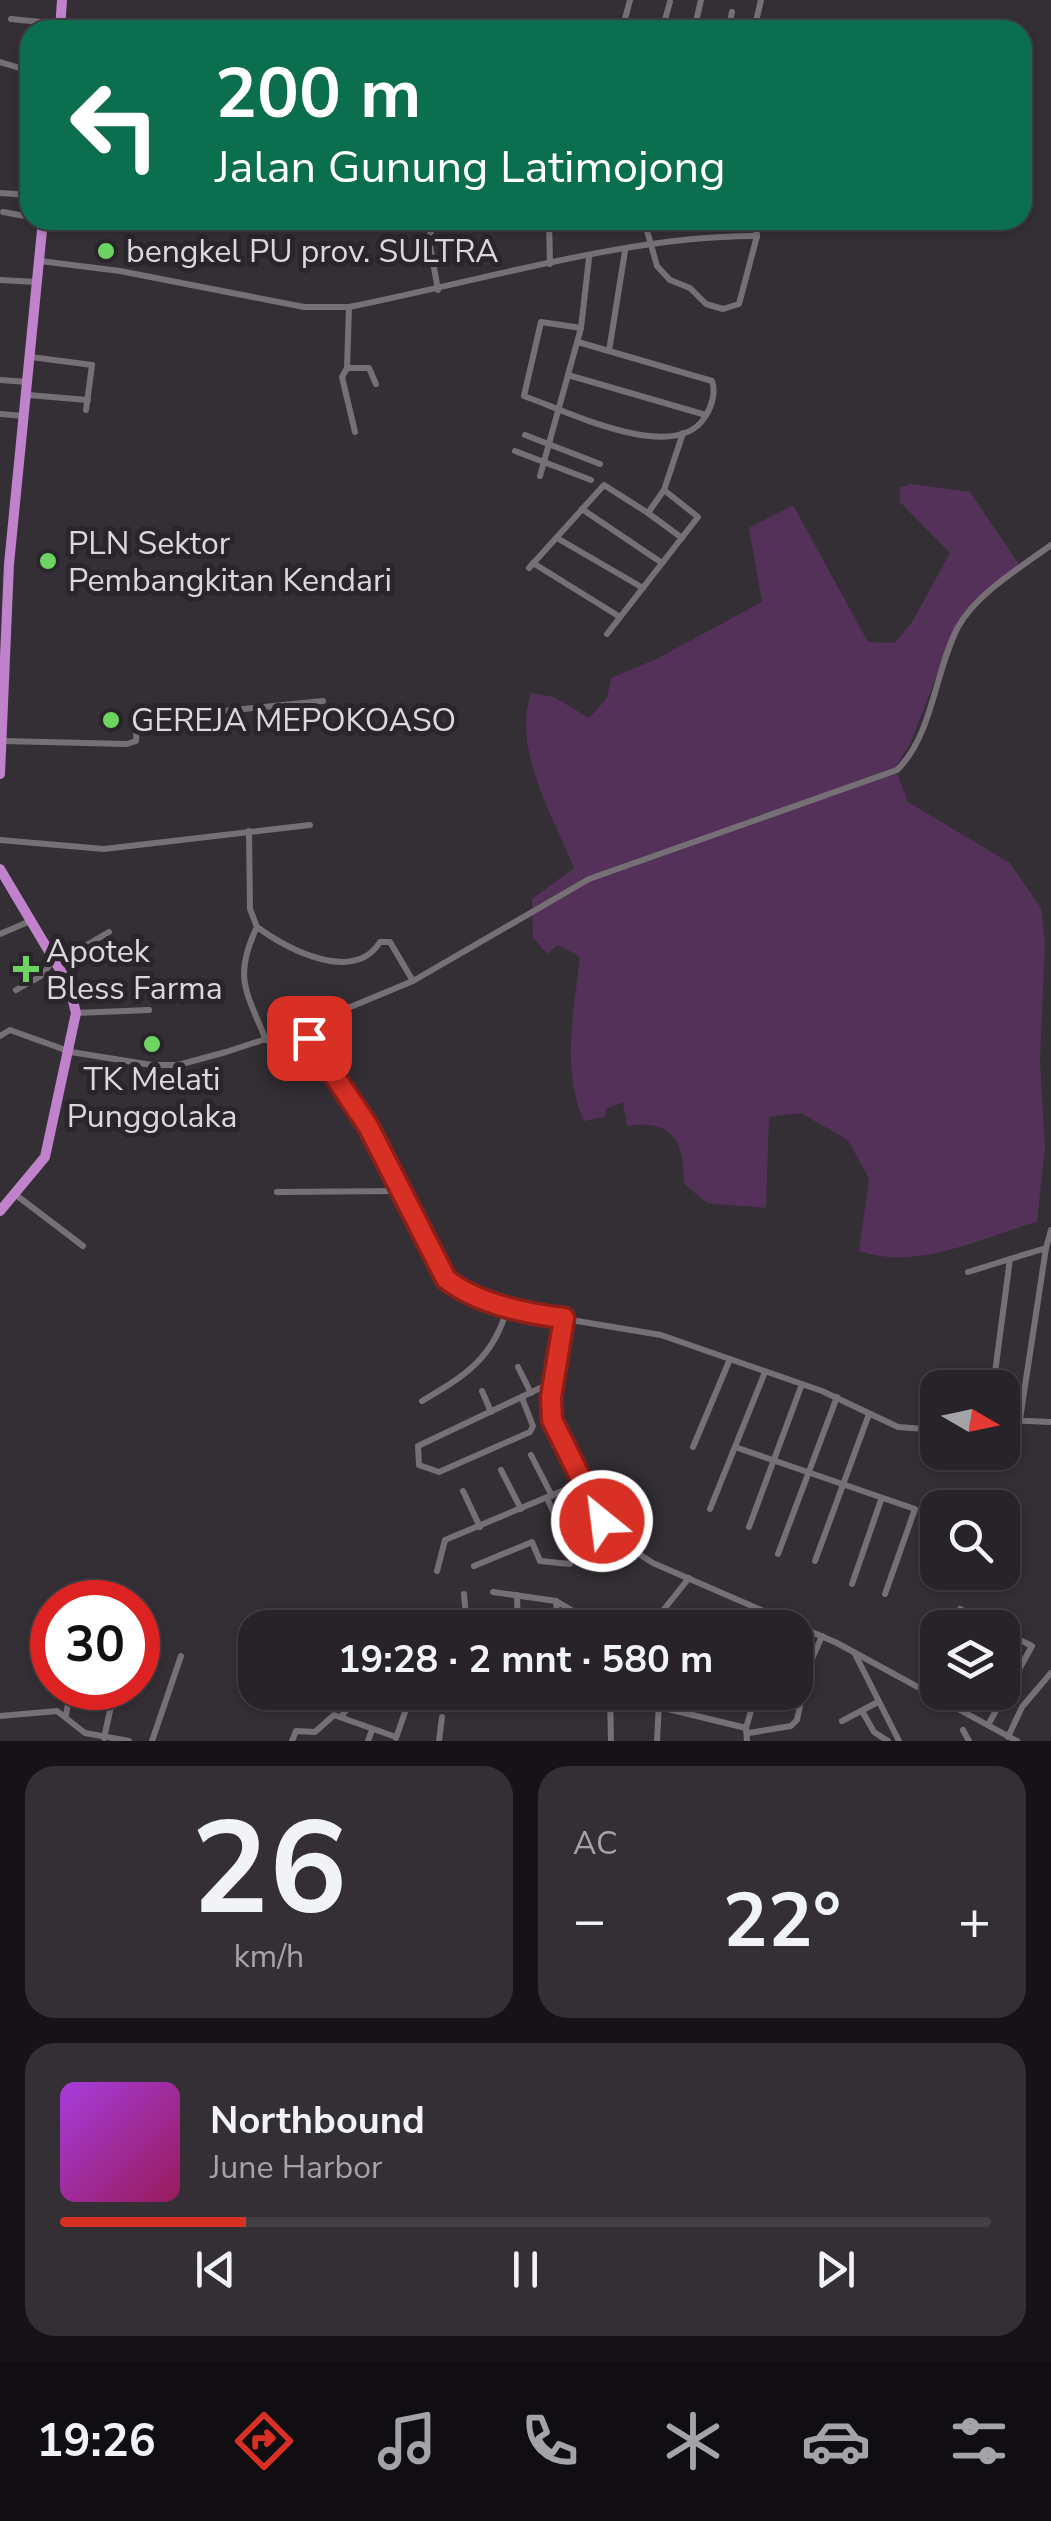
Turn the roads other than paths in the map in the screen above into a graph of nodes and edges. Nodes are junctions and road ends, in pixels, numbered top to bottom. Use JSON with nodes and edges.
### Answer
{"nodes":[{"id":1,"x":732,"y":12,"type":"dead end"},
{"id":2,"x":10,"y":19,"type":"dead end"},
{"id":3,"x":730,"y":20,"type":"edge"},
{"id":4,"x":20,"y":21,"type":"edge"},
{"id":5,"x":3,"y":212,"type":"dead end"},
{"id":6,"x":20,"y":215,"type":"edge"},
{"id":7,"x":42,"y":230,"type":"edge"},
{"id":8,"x":431,"y":230,"type":"edge"},
{"id":9,"x":549,"y":230,"type":"edge"},
{"id":10,"x":647,"y":230,"type":"edge"},
{"id":11,"x":756,"y":230,"type":"edge"},
{"id":12,"x":757,"y":236,"type":"junction"},
{"id":13,"x":651,"y":247,"type":"junction"},
{"id":14,"x":625,"y":251,"type":"junction"},
{"id":15,"x":590,"y":258,"type":"junction"},
{"id":16,"x":40,"y":261,"type":"junction"},
{"id":17,"x":550,"y":264,"type":"junction"},
{"id":18,"x":0,"y":280,"type":"edge"},
{"id":19,"x":38,"y":282,"type":"junction"},
{"id":20,"x":438,"y":290,"type":"junction"},
{"id":21,"x":350,"y":307,"type":"junction"},
{"id":22,"x":581,"y":328,"type":"junction"},
{"id":23,"x":578,"y":342,"type":"junction"},
{"id":24,"x":609,"y":351,"type":"junction"},
{"id":25,"x":32,"y":357,"type":"junction"},
{"id":26,"x":346,"y":368,"type":"junction"},
{"id":27,"x":568,"y":375,"type":"junction"},
{"id":28,"x":0,"y":380,"type":"edge"},
{"id":29,"x":28,"y":382,"type":"junction"},
{"id":30,"x":376,"y":384,"type":"dead end"},
{"id":31,"x":28,"y":395,"type":"junction"},
{"id":32,"x":88,"y":400,"type":"junction"},
{"id":33,"x":558,"y":408,"type":"junction"},
{"id":34,"x":86,"y":410,"type":"dead end"},
{"id":35,"x":0,"y":414,"type":"edge"},
{"id":36,"x":706,"y":415,"type":"junction"},
{"id":37,"x":26,"y":416,"type":"junction"},
{"id":38,"x":355,"y":432,"type":"dead end"},
{"id":39,"x":683,"y":432,"type":"junction"},
{"id":40,"x":525,"y":435,"type":"dead end"},
{"id":41,"x":549,"y":444,"type":"junction"},
{"id":42,"x":515,"y":451,"type":"dead end"},
{"id":43,"x":544,"y":462,"type":"junction"},
{"id":44,"x":600,"y":464,"type":"dead end"},
{"id":45,"x":540,"y":476,"type":"dead end"},
{"id":46,"x":591,"y":480,"type":"dead end"},
{"id":47,"x":664,"y":490,"type":"junction"},
{"id":48,"x":582,"y":509,"type":"junction"},
{"id":49,"x":648,"y":512,"type":"junction"},
{"id":50,"x":556,"y":538,"type":"junction"},
{"id":51,"x":682,"y":538,"type":"junction"},
{"id":52,"x":1050,"y":546,"type":"edge"},
{"id":53,"x":662,"y":563,"type":"junction"},
{"id":54,"x":5,"y":564,"type":"edge"},
{"id":55,"x":642,"y":588,"type":"junction"},
{"id":56,"x":620,"y":617,"type":"junction"},
{"id":57,"x":607,"y":634,"type":"dead end"},
{"id":58,"x":1,"y":653,"type":"edge"},
{"id":59,"x":323,"y":701,"type":"dead end"},
{"id":60,"x":1,"y":711,"type":"edge"},
{"id":61,"x":3,"y":741,"type":"junction"},
{"id":62,"x":0,"y":774,"type":"edge"},
{"id":63,"x":310,"y":825,"type":"dead end"},
{"id":64,"x":249,"y":831,"type":"junction"},
{"id":65,"x":0,"y":840,"type":"edge"},
{"id":66,"x":1,"y":876,"type":"edge"},
{"id":67,"x":28,"y":922,"type":"junction"},
{"id":68,"x":257,"y":927,"type":"junction"},
{"id":69,"x":109,"y":932,"type":"dead end"},
{"id":70,"x":0,"y":934,"type":"edge"},
{"id":71,"x":55,"y":961,"type":"junction"},
{"id":72,"x":413,"y":981,"type":"junction"},
{"id":73,"x":16,"y":990,"type":"dead end"},
{"id":74,"x":149,"y":1010,"type":"dead end"},
{"id":75,"x":76,"y":1013,"type":"junction"},
{"id":76,"x":302,"y":1028,"type":"junction"},
{"id":77,"x":0,"y":1036,"type":"edge"},
{"id":78,"x":266,"y":1040,"type":"junction"},
{"id":79,"x":71,"y":1052,"type":"junction"},
{"id":80,"x":400,"y":1190,"type":"junction"},
{"id":81,"x":276,"y":1192,"type":"dead end"},
{"id":82,"x":16,"y":1194,"type":"junction"},
{"id":83,"x":0,"y":1211,"type":"edge"},
{"id":84,"x":1051,"y":1230,"type":"edge"},
{"id":85,"x":83,"y":1246,"type":"dead end"},
{"id":86,"x":1046,"y":1248,"type":"junction"},
{"id":87,"x":1010,"y":1259,"type":"junction"},
{"id":88,"x":968,"y":1272,"type":"dead end"},
{"id":89,"x":508,"y":1306,"type":"junction"},
{"id":90,"x":564,"y":1318,"type":"junction"},
{"id":91,"x":730,"y":1359,"type":"junction"},
{"id":92,"x":518,"y":1366,"type":"dead end"},
{"id":93,"x":995,"y":1370,"type":"edge"},
{"id":94,"x":766,"y":1372,"type":"junction"},
{"id":95,"x":553,"y":1382,"type":"junction"},
{"id":96,"x":802,"y":1384,"type":"junction"},
{"id":97,"x":482,"y":1391,"type":"dead end"},
{"id":98,"x":530,"y":1393,"type":"junction"},
{"id":99,"x":522,"y":1398,"type":"junction"},
{"id":100,"x":837,"y":1398,"type":"junction"},
{"id":101,"x":422,"y":1401,"type":"dead end"},
{"id":102,"x":492,"y":1412,"type":"junction"},
{"id":103,"x":868,"y":1414,"type":"junction"},
{"id":104,"x":1020,"y":1419,"type":"joint"},
{"id":105,"x":1051,"y":1422,"type":"edge"},
{"id":106,"x":920,"y":1429,"type":"edge"},
{"id":107,"x":692,"y":1447,"type":"dead end"},
{"id":108,"x":736,"y":1447,"type":"junction"},
{"id":109,"x":531,"y":1455,"type":"dead end"},
{"id":110,"x":773,"y":1460,"type":"junction"},
{"id":111,"x":501,"y":1470,"type":"dead end"},
{"id":112,"x":809,"y":1474,"type":"junction"},
{"id":113,"x":581,"y":1483,"type":"junction"},
{"id":114,"x":842,"y":1487,"type":"junction"},
{"id":115,"x":463,"y":1491,"type":"dead end"},
{"id":116,"x":550,"y":1497,"type":"junction"},
{"id":117,"x":881,"y":1500,"type":"junction"},
{"id":118,"x":521,"y":1509,"type":"junction"},
{"id":119,"x":710,"y":1509,"type":"dead end"},
{"id":120,"x":480,"y":1527,"type":"junction"},
{"id":121,"x":748,"y":1527,"type":"dead end"},
{"id":122,"x":778,"y":1554,"type":"dead end"},
{"id":123,"x":815,"y":1560,"type":"dead end"},
{"id":124,"x":474,"y":1566,"type":"dead end"},
{"id":125,"x":438,"y":1571,"type":"dead end"},
{"id":126,"x":688,"y":1578,"type":"junction"},
{"id":127,"x":852,"y":1584,"type":"dead end"},
{"id":128,"x":493,"y":1592,"type":"dead end"},
{"id":129,"x":464,"y":1594,"type":"dead end"},
{"id":130,"x":885,"y":1594,"type":"dead end"},
{"id":131,"x":517,"y":1595,"type":"junction"},
{"id":132,"x":556,"y":1601,"type":"junction"},
{"id":133,"x":759,"y":1609,"type":"joint"},
{"id":134,"x":465,"y":1610,"type":"edge"},
{"id":135,"x":517,"y":1610,"type":"edge"},
{"id":136,"x":557,"y":1610,"type":"edge"},
{"id":137,"x":570,"y":1610,"type":"edge"},
{"id":138,"x":663,"y":1610,"type":"edge"},
{"id":139,"x":822,"y":1636,"type":"junction"},
{"id":140,"x":1020,"y":1640,"type":"edge"},
{"id":141,"x":854,"y":1653,"type":"junction"},
{"id":142,"x":181,"y":1656,"type":"dead end"},
{"id":143,"x":1020,"y":1666,"type":"edge"},
{"id":144,"x":1051,"y":1673,"type":"edge"},
{"id":145,"x":876,"y":1703,"type":"junction"},
{"id":146,"x":67,"y":1710,"type":"edge"},
{"id":147,"x":110,"y":1710,"type":"edge"},
{"id":148,"x":347,"y":1710,"type":"edge"},
{"id":149,"x":406,"y":1710,"type":"edge"},
{"id":150,"x":610,"y":1710,"type":"edge"},
{"id":151,"x":659,"y":1710,"type":"edge"},
{"id":152,"x":677,"y":1710,"type":"edge"},
{"id":153,"x":995,"y":1710,"type":"edge"},
{"id":154,"x":862,"y":1711,"type":"junction"},
{"id":155,"x":66,"y":1715,"type":"junction"},
{"id":156,"x":0,"y":1716,"type":"edge"},
{"id":157,"x":342,"y":1717,"type":"junction"},
{"id":158,"x":442,"y":1717,"type":"dead end"},
{"id":159,"x":842,"y":1722,"type":"dead end"},
{"id":160,"x":988,"y":1725,"type":"junction"},
{"id":161,"x":372,"y":1730,"type":"junction"},
{"id":162,"x":963,"y":1730,"type":"dead end"},
{"id":163,"x":747,"y":1734,"type":"edge"},
{"id":164,"x":1008,"y":1736,"type":"junction"},
{"id":165,"x":104,"y":1738,"type":"junction"},
{"id":166,"x":395,"y":1739,"type":"edge"},
{"id":167,"x":129,"y":1741,"type":"edge"},
{"id":168,"x":152,"y":1741,"type":"edge"},
{"id":169,"x":292,"y":1741,"type":"edge"},
{"id":170,"x":368,"y":1741,"type":"edge"},
{"id":171,"x":440,"y":1741,"type":"edge"},
{"id":172,"x":611,"y":1741,"type":"edge"},
{"id":173,"x":656,"y":1741,"type":"edge"},
{"id":174,"x":888,"y":1741,"type":"edge"},
{"id":175,"x":899,"y":1741,"type":"edge"},
{"id":176,"x":969,"y":1741,"type":"edge"},
{"id":177,"x":1017,"y":1741,"type":"edge"}],
"edges":[{"from":1,"to":3,"type":"street"},
{"from":2,"to":4,"type":"street"},
{"from":5,"to":6,"type":"street"},
{"from":7,"to":16,"type":"highway"},
{"from":8,"to":20,"type":"street"},
{"from":9,"to":17,"type":"street"},
{"from":10,"to":13,"type":"street"},
{"from":11,"to":12,"type":"street"},
{"from":12,"to":13,"type":"street"},
{"from":12,"to":13,"type":"street"},
{"from":13,"to":14,"type":"street"},
{"from":14,"to":15,"type":"street"},
{"from":14,"to":24,"type":"street"},
{"from":15,"to":17,"type":"street"},
{"from":15,"to":22,"type":"street"},
{"from":16,"to":19,"type":"highway"},
{"from":16,"to":21,"type":"street"},
{"from":17,"to":20,"type":"street"},
{"from":18,"to":19,"type":"street"},
{"from":19,"to":25,"type":"highway"},
{"from":20,"to":21,"type":"street"},
{"from":21,"to":26,"type":"street"},
{"from":22,"to":23,"type":"street"},
{"from":22,"to":33,"type":"street"},
{"from":23,"to":24,"type":"street"},
{"from":23,"to":27,"type":"street"},
{"from":24,"to":36,"type":"street"},
{"from":25,"to":29,"type":"highway"},
{"from":25,"to":32,"type":"street"},
{"from":26,"to":30,"type":"street"},
{"from":26,"to":38,"type":"street"},
{"from":27,"to":33,"type":"street"},
{"from":27,"to":36,"type":"street"},
{"from":28,"to":29,"type":"street"},
{"from":29,"to":31,"type":"highway"},
{"from":31,"to":32,"type":"street"},
{"from":31,"to":37,"type":"highway"},
{"from":32,"to":34,"type":"street"},
{"from":33,"to":39,"type":"street"},
{"from":33,"to":41,"type":"street"},
{"from":35,"to":37,"type":"street"},
{"from":36,"to":39,"type":"street"},
{"from":37,"to":54,"type":"highway"},
{"from":39,"to":47,"type":"street"},
{"from":40,"to":41,"type":"street"},
{"from":41,"to":43,"type":"street"},
{"from":41,"to":44,"type":"street"},
{"from":42,"to":43,"type":"street"},
{"from":43,"to":45,"type":"street"},
{"from":43,"to":46,"type":"street"},
{"from":47,"to":49,"type":"street"},
{"from":47,"to":51,"type":"street"},
{"from":48,"to":49,"type":"street"},
{"from":48,"to":50,"type":"street"},
{"from":48,"to":53,"type":"street"},
{"from":49,"to":51,"type":"street"},
{"from":50,"to":55,"type":"street"},
{"from":50,"to":56,"type":"street"},
{"from":51,"to":53,"type":"street"},
{"from":52,"to":72,"type":"street"},
{"from":53,"to":55,"type":"street"},
{"from":54,"to":58,"type":"highway"},
{"from":55,"to":56,"type":"street"},
{"from":56,"to":57,"type":"street"},
{"from":58,"to":60,"type":"highway"},
{"from":59,"to":61,"type":"street"},
{"from":60,"to":61,"type":"highway"},
{"from":61,"to":62,"type":"highway"},
{"from":63,"to":64,"type":"street"},
{"from":64,"to":65,"type":"street"},
{"from":64,"to":68,"type":"street"},
{"from":66,"to":67,"type":"highway"},
{"from":67,"to":70,"type":"street"},
{"from":67,"to":71,"type":"highway"},
{"from":68,"to":72,"type":"street"},
{"from":68,"to":78,"type":"street"},
{"from":69,"to":71,"type":"street"},
{"from":71,"to":73,"type":"street"},
{"from":71,"to":75,"type":"highway"},
{"from":72,"to":76,"type":"street"},
{"from":74,"to":75,"type":"street"},
{"from":75,"to":79,"type":"highway"},
{"from":76,"to":78,"type":"street"},
{"from":76,"to":80,"type":"street"},
{"from":77,"to":79,"type":"street"},
{"from":78,"to":79,"type":"street"},
{"from":79,"to":82,"type":"highway"},
{"from":80,"to":81,"type":"street"},
{"from":80,"to":89,"type":"street"},
{"from":82,"to":83,"type":"highway"},
{"from":82,"to":85,"type":"street"},
{"from":84,"to":86,"type":"street"},
{"from":86,"to":87,"type":"street"},
{"from":86,"to":104,"type":"street"},
{"from":87,"to":88,"type":"street"},
{"from":87,"to":93,"type":"street"},
{"from":89,"to":90,"type":"street"},
{"from":89,"to":101,"type":"street"},
{"from":90,"to":91,"type":"street"},
{"from":90,"to":95,"type":"street"},
{"from":91,"to":94,"type":"street"},
{"from":91,"to":107,"type":"street"},
{"from":92,"to":98,"type":"street"},
{"from":94,"to":96,"type":"street"},
{"from":94,"to":108,"type":"street"},
{"from":95,"to":98,"type":"street"},
{"from":95,"to":113,"type":"street"},
{"from":96,"to":100,"type":"street"},
{"from":96,"to":110,"type":"street"},
{"from":97,"to":102,"type":"street"},
{"from":98,"to":99,"type":"street"},
{"from":99,"to":102,"type":"street"},
{"from":99,"to":102,"type":"street"},
{"from":100,"to":103,"type":"street"},
{"from":100,"to":112,"type":"street"},
{"from":103,"to":106,"type":"street"},
{"from":103,"to":114,"type":"street"},
{"from":104,"to":105,"type":"street"},
{"from":108,"to":110,"type":"street"},
{"from":108,"to":119,"type":"street"},
{"from":109,"to":116,"type":"street"},
{"from":110,"to":112,"type":"street"},
{"from":110,"to":121,"type":"street"},
{"from":111,"to":118,"type":"street"},
{"from":112,"to":114,"type":"street"},
{"from":112,"to":122,"type":"street"},
{"from":113,"to":116,"type":"street"},
{"from":113,"to":126,"type":"street"},
{"from":114,"to":117,"type":"street"},
{"from":114,"to":123,"type":"street"},
{"from":115,"to":120,"type":"street"},
{"from":116,"to":118,"type":"street"},
{"from":116,"to":124,"type":"street"},
{"from":117,"to":127,"type":"street"},
{"from":117,"to":130,"type":"street"},
{"from":118,"to":120,"type":"street"},
{"from":120,"to":125,"type":"street"},
{"from":126,"to":133,"type":"street"},
{"from":126,"to":138,"type":"street"},
{"from":128,"to":131,"type":"street"},
{"from":129,"to":134,"type":"street"},
{"from":131,"to":132,"type":"street"},
{"from":131,"to":135,"type":"street"},
{"from":132,"to":136,"type":"street"},
{"from":132,"to":137,"type":"street"},
{"from":133,"to":139,"type":"street"},
{"from":139,"to":141,"type":"street"},
{"from":139,"to":163,"type":"street"},
{"from":140,"to":143,"type":"street"},
{"from":141,"to":145,"type":"street"},
{"from":141,"to":160,"type":"street"},
{"from":142,"to":168,"type":"street"},
{"from":144,"to":164,"type":"street"},
{"from":145,"to":154,"type":"street"},
{"from":145,"to":175,"type":"street"},
{"from":146,"to":155,"type":"street"},
{"from":147,"to":165,"type":"street"},
{"from":148,"to":157,"type":"street"},
{"from":149,"to":166,"type":"street"},
{"from":150,"to":172,"type":"street"},
{"from":151,"to":173,"type":"street"},
{"from":152,"to":163,"type":"street"},
{"from":153,"to":160,"type":"street"},
{"from":154,"to":159,"type":"street"},
{"from":154,"to":174,"type":"street"},
{"from":155,"to":156,"type":"street"},
{"from":155,"to":165,"type":"street"},
{"from":157,"to":161,"type":"street"},
{"from":157,"to":169,"type":"street"},
{"from":158,"to":171,"type":"street"},
{"from":160,"to":164,"type":"street"},
{"from":161,"to":166,"type":"street"},
{"from":161,"to":170,"type":"street"},
{"from":162,"to":176,"type":"street"},
{"from":164,"to":177,"type":"street"},
{"from":165,"to":167,"type":"street"}]}
